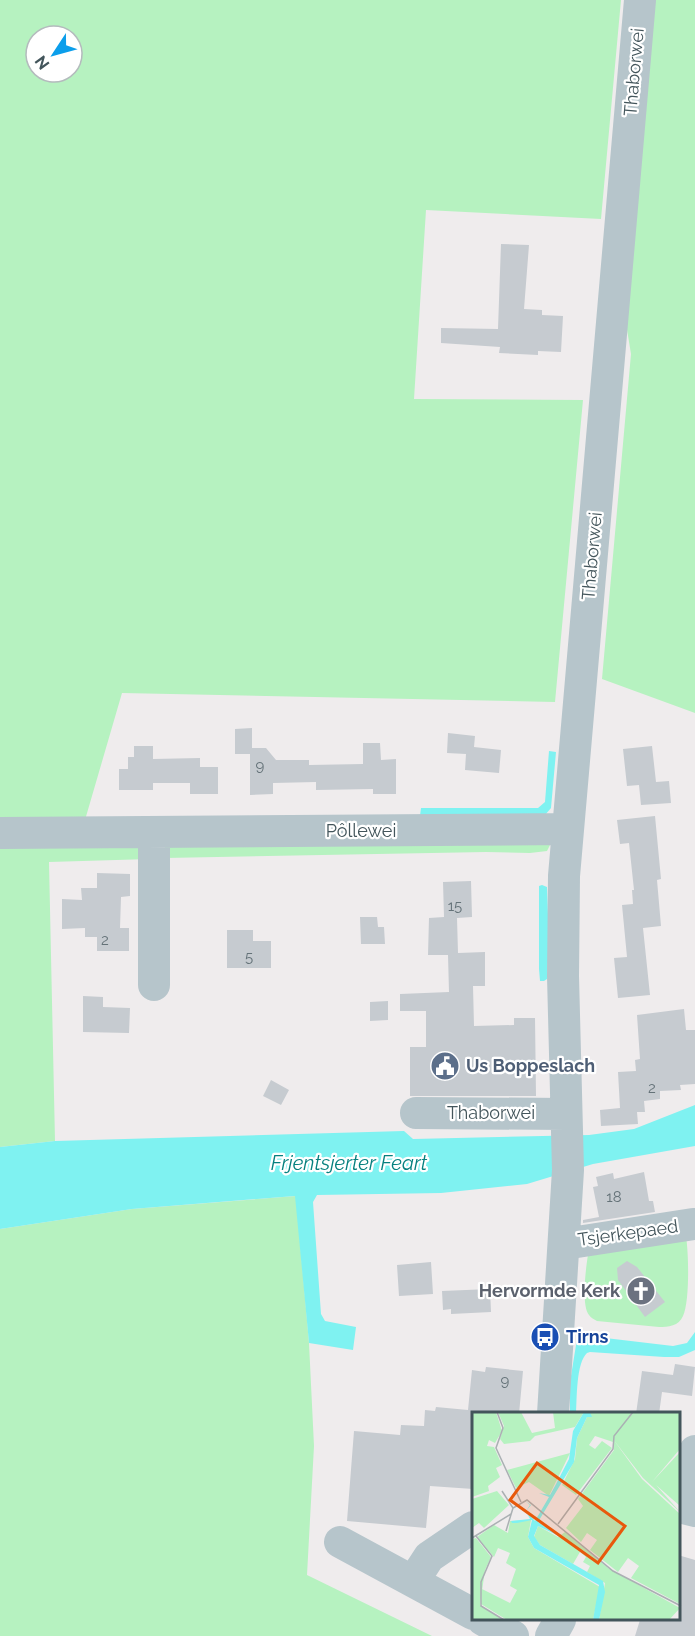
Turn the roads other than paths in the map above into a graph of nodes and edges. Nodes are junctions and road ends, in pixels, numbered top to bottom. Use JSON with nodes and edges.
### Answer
{"nodes":[{"id":1,"x":640,"y":0,"type":"edge"},
{"id":2,"x":567,"y":829,"type":"junction"},
{"id":3,"x":154,"y":832,"type":"junction"},
{"id":4,"x":0,"y":833,"type":"edge"},
{"id":5,"x":154,"y":986,"type":"dead end"},
{"id":6,"x":416,"y":1113,"type":"dead end"},
{"id":7,"x":566,"y":1124,"type":"junction"},
{"id":8,"x":693,"y":1224,"type":"dead end"},
{"id":9,"x":564,"y":1241,"type":"junction"},
{"id":10,"x":553,"y":1412,"type":"edge"},
{"id":11,"x":695,"y":1451,"type":"edge"},
{"id":12,"x":680,"y":1500,"type":"edge"},
{"id":13,"x":680,"y":1507,"type":"edge"},
{"id":14,"x":695,"y":1511,"type":"edge"},
{"id":15,"x":472,"y":1528,"type":"edge"},
{"id":16,"x":340,"y":1542,"type":"dead end"},
{"id":17,"x":414,"y":1580,"type":"junction"},
{"id":18,"x":472,"y":1613,"type":"edge"},
{"id":19,"x":485,"y":1621,"type":"edge"},
{"id":20,"x":559,"y":1621,"type":"edge"},
{"id":21,"x":513,"y":1636,"type":"edge"},
{"id":22,"x":551,"y":1636,"type":"edge"}],
"edges":[{"from":1,"to":2,"type":"street","name":"Thaborwei"},
{"from":2,"to":3,"type":"street","name":"Pôllewei"},
{"from":2,"to":7,"type":"street","name":"Thaborwei"},
{"from":3,"to":4,"type":"street","name":"Pôllewei"},
{"from":3,"to":5,"type":"street"},
{"from":6,"to":7,"type":"street","name":"Thaborwei"},
{"from":7,"to":9,"type":"street","name":"Thaborwei"},
{"from":8,"to":9,"type":"street","name":"Tsjerkepaed"},
{"from":9,"to":10,"type":"street","name":"Thaborwei"},
{"from":11,"to":12,"type":"street"},
{"from":13,"to":14,"type":"street"},
{"from":15,"to":17,"type":"street"},
{"from":16,"to":17,"type":"street"},
{"from":17,"to":18,"type":"street"},
{"from":19,"to":21,"type":"street"},
{"from":20,"to":22,"type":"street"}]}
